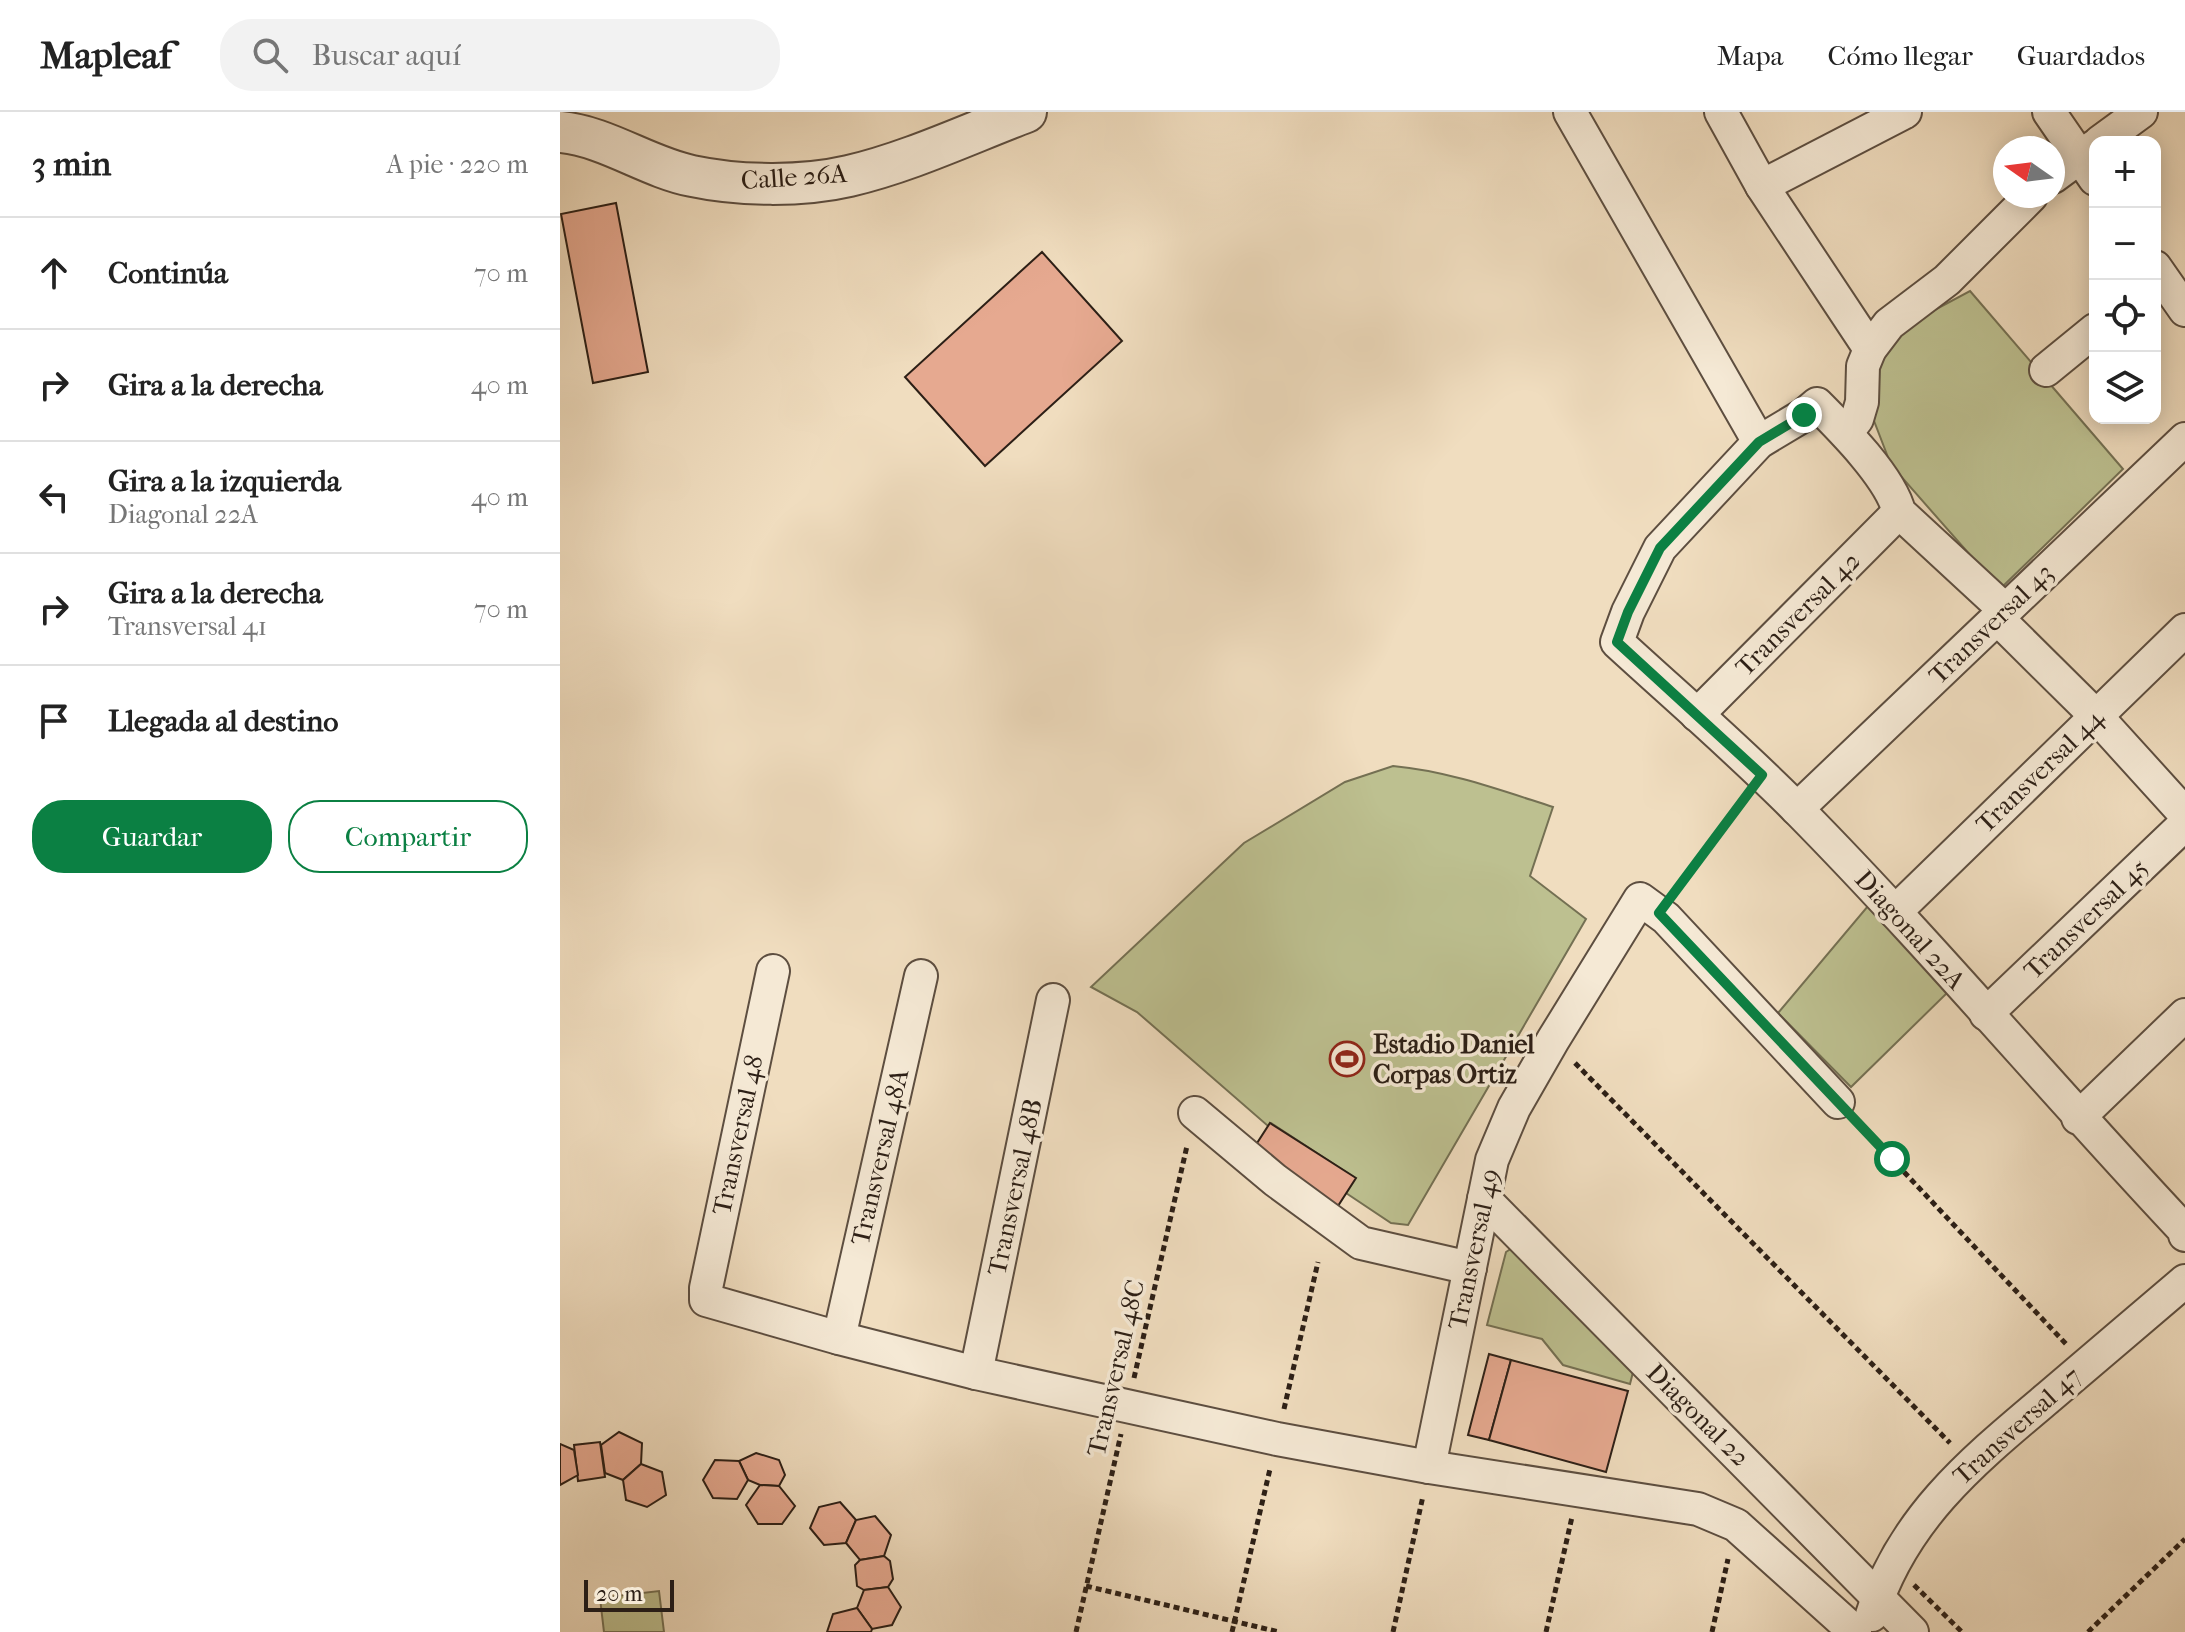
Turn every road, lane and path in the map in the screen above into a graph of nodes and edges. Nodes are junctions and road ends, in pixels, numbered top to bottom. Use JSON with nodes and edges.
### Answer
{"nodes":[{"id":1,"x":1026,"y":112,"type":"edge"},
{"id":2,"x":1570,"y":112,"type":"edge"},
{"id":3,"x":1721,"y":112,"type":"edge"},
{"id":4,"x":1905,"y":112,"type":"edge"},
{"id":5,"x":2049,"y":112,"type":"edge"},
{"id":6,"x":2141,"y":112,"type":"edge"},
{"id":7,"x":574,"y":126,"type":"edge"},
{"id":8,"x":2115,"y":136,"type":"edge"},
{"id":9,"x":2089,"y":152,"type":"edge"},
{"id":10,"x":2089,"y":158,"type":"edge"},
{"id":11,"x":2065,"y":171,"type":"edge"},
{"id":12,"x":1762,"y":186,"type":"junction"},
{"id":13,"x":2019,"y":208,"type":"edge"},
{"id":14,"x":2161,"y":280,"type":"edge"},
{"id":15,"x":2185,"y":310,"type":"edge"},
{"id":16,"x":2089,"y":335,"type":"edge"},
{"id":17,"x":1870,"y":349,"type":"junction"},
{"id":18,"x":2046,"y":370,"type":"dead end"},
{"id":19,"x":1846,"y":433,"type":"junction"},
{"id":20,"x":2185,"y":439,"type":"edge"},
{"id":21,"x":1759,"y":442,"type":"junction"},
{"id":22,"x":1899,"y":512,"type":"junction"},
{"id":23,"x":2001,"y":614,"type":"junction"},
{"id":24,"x":2185,"y":630,"type":"edge"},
{"id":25,"x":1697,"y":715,"type":"junction"},
{"id":26,"x":2097,"y":717,"type":"junction"},
{"id":27,"x":1762,"y":775,"type":"junction"},
{"id":28,"x":1797,"y":809,"type":"junction"},
{"id":29,"x":2185,"y":814,"type":"edge"},
{"id":30,"x":2185,"y":824,"type":"edge"},
{"id":31,"x":1650,"y":906,"type":"junction"},
{"id":32,"x":1895,"y":912,"type":"junction"},
{"id":33,"x":773,"y":971,"type":"dead end"},
{"id":34,"x":921,"y":976,"type":"dead end"},
{"id":35,"x":1053,"y":1000,"type":"dead end"},
{"id":36,"x":1986,"y":1014,"type":"junction"},
{"id":37,"x":2185,"y":1015,"type":"edge"},
{"id":38,"x":1553,"y":1040,"type":"junction"},
{"id":39,"x":1838,"y":1102,"type":"joint"},
{"id":40,"x":1195,"y":1113,"type":"joint"},
{"id":41,"x":2078,"y":1118,"type":"junction"},
{"id":42,"x":1484,"y":1199,"type":"junction"},
{"id":43,"x":2185,"y":1231,"type":"edge"},
{"id":44,"x":1470,"y":1268,"type":"junction"},
{"id":45,"x":2185,"y":1281,"type":"edge"},
{"id":46,"x":839,"y":1338,"type":"junction"},
{"id":47,"x":2086,"y":1365,"type":"junction"},
{"id":48,"x":976,"y":1373,"type":"junction"},
{"id":49,"x":1127,"y":1408,"type":"junction"},
{"id":50,"x":1970,"y":1464,"type":"junction"},
{"id":51,"x":1429,"y":1467,"type":"junction"},
{"id":52,"x":1578,"y":1489,"type":"junction"},
{"id":53,"x":1736,"y":1525,"type":"junction"},
{"id":54,"x":2185,"y":1539,"type":"edge"},
{"id":55,"x":1893,"y":1564,"type":"junction"},
{"id":56,"x":1086,"y":1586,"type":"junction"},
{"id":57,"x":1878,"y":1596,"type":"junction"},
{"id":58,"x":1076,"y":1632,"type":"edge"},
{"id":59,"x":1279,"y":1632,"type":"edge"},
{"id":60,"x":1393,"y":1632,"type":"edge"},
{"id":61,"x":1546,"y":1632,"type":"edge"},
{"id":62,"x":1712,"y":1632,"type":"edge"},
{"id":63,"x":1855,"y":1632,"type":"edge"},
{"id":64,"x":1866,"y":1632,"type":"edge"},
{"id":65,"x":1912,"y":1632,"type":"edge"},
{"id":66,"x":1962,"y":1632,"type":"edge"},
{"id":67,"x":2088,"y":1632,"type":"edge"}],
"edges":[{"from":1,"to":7,"type":"street","name":"Calle 26A"},
{"from":2,"to":21,"type":"street"},
{"from":3,"to":12,"type":"street"},
{"from":4,"to":12,"type":"street"},
{"from":5,"to":9,"type":"street"},
{"from":6,"to":8,"type":"street"},
{"from":10,"to":11,"type":"street"},
{"from":12,"to":17,"type":"street"},
{"from":13,"to":17,"type":"street"},
{"from":14,"to":15,"type":"street"},
{"from":16,"to":18,"type":"street"},
{"from":17,"to":19,"type":"street"},
{"from":19,"to":21,"type":"street"},
{"from":19,"to":22,"type":"street"},
{"from":20,"to":23,"type":"street","name":"Transversal 43"},
{"from":21,"to":25,"type":"street","name":"Diagonal 22A"},
{"from":22,"to":23,"type":"street"},
{"from":22,"to":25,"type":"street","name":"Transversal 42"},
{"from":23,"to":26,"type":"street"},
{"from":23,"to":28,"type":"street","name":"Transversal 43"},
{"from":24,"to":26,"type":"street","name":"Transversal 44"},
{"from":25,"to":27,"type":"street","name":"Diagonal 22A"},
{"from":26,"to":29,"type":"street"},
{"from":26,"to":32,"type":"street","name":"Transversal 44"},
{"from":27,"to":28,"type":"street","name":"Diagonal 22A"},
{"from":27,"to":31,"type":"path"},
{"from":28,"to":32,"type":"street","name":"Diagonal 22A"},
{"from":30,"to":36,"type":"street","name":"Transversal 45"},
{"from":31,"to":38,"type":"street","name":"Transversal 49"},
{"from":31,"to":39,"type":"street"},
{"from":32,"to":36,"type":"street","name":"Diagonal 22A"},
{"from":33,"to":46,"type":"street","name":"Transversal 48"},
{"from":34,"to":46,"type":"street","name":"Transversal 48A"},
{"from":35,"to":48,"type":"street","name":"Transversal 48B"},
{"from":36,"to":41,"type":"street","name":"Diagonal 22A"},
{"from":37,"to":41,"type":"street"},
{"from":38,"to":42,"type":"street","name":"Transversal 49"},
{"from":38,"to":50,"type":"path"},
{"from":39,"to":47,"type":"path"},
{"from":40,"to":44,"type":"street"},
{"from":40,"to":49,"type":"path","name":"Transversal 48C"},
{"from":41,"to":43,"type":"street","name":"Diagonal 22A"},
{"from":42,"to":44,"type":"street","name":"Transversal 49"},
{"from":42,"to":57,"type":"street","name":"Diagonal 22"},
{"from":44,"to":51,"type":"street","name":"Transversal 49"},
{"from":45,"to":47,"type":"street","name":"Transversal 47"},
{"from":46,"to":48,"type":"street"},
{"from":47,"to":50,"type":"street","name":"Transversal 47"},
{"from":48,"to":49,"type":"street"},
{"from":49,"to":51,"type":"street"},
{"from":49,"to":56,"type":"path","name":"Transversal 48C"},
{"from":50,"to":55,"type":"street","name":"Transversal 47"},
{"from":51,"to":52,"type":"street"},
{"from":51,"to":60,"type":"path"},
{"from":52,"to":53,"type":"street"},
{"from":52,"to":61,"type":"path"},
{"from":53,"to":62,"type":"path"},
{"from":53,"to":63,"type":"street"},
{"from":54,"to":67,"type":"path"},
{"from":55,"to":57,"type":"street","name":"Transversal 47"},
{"from":55,"to":66,"type":"path"},
{"from":56,"to":58,"type":"path","name":"Transversal 48C"},
{"from":56,"to":59,"type":"path"},
{"from":57,"to":64,"type":"street","name":"Transversal 47"},
{"from":57,"to":65,"type":"street","name":"Diagonal 22"}]}
